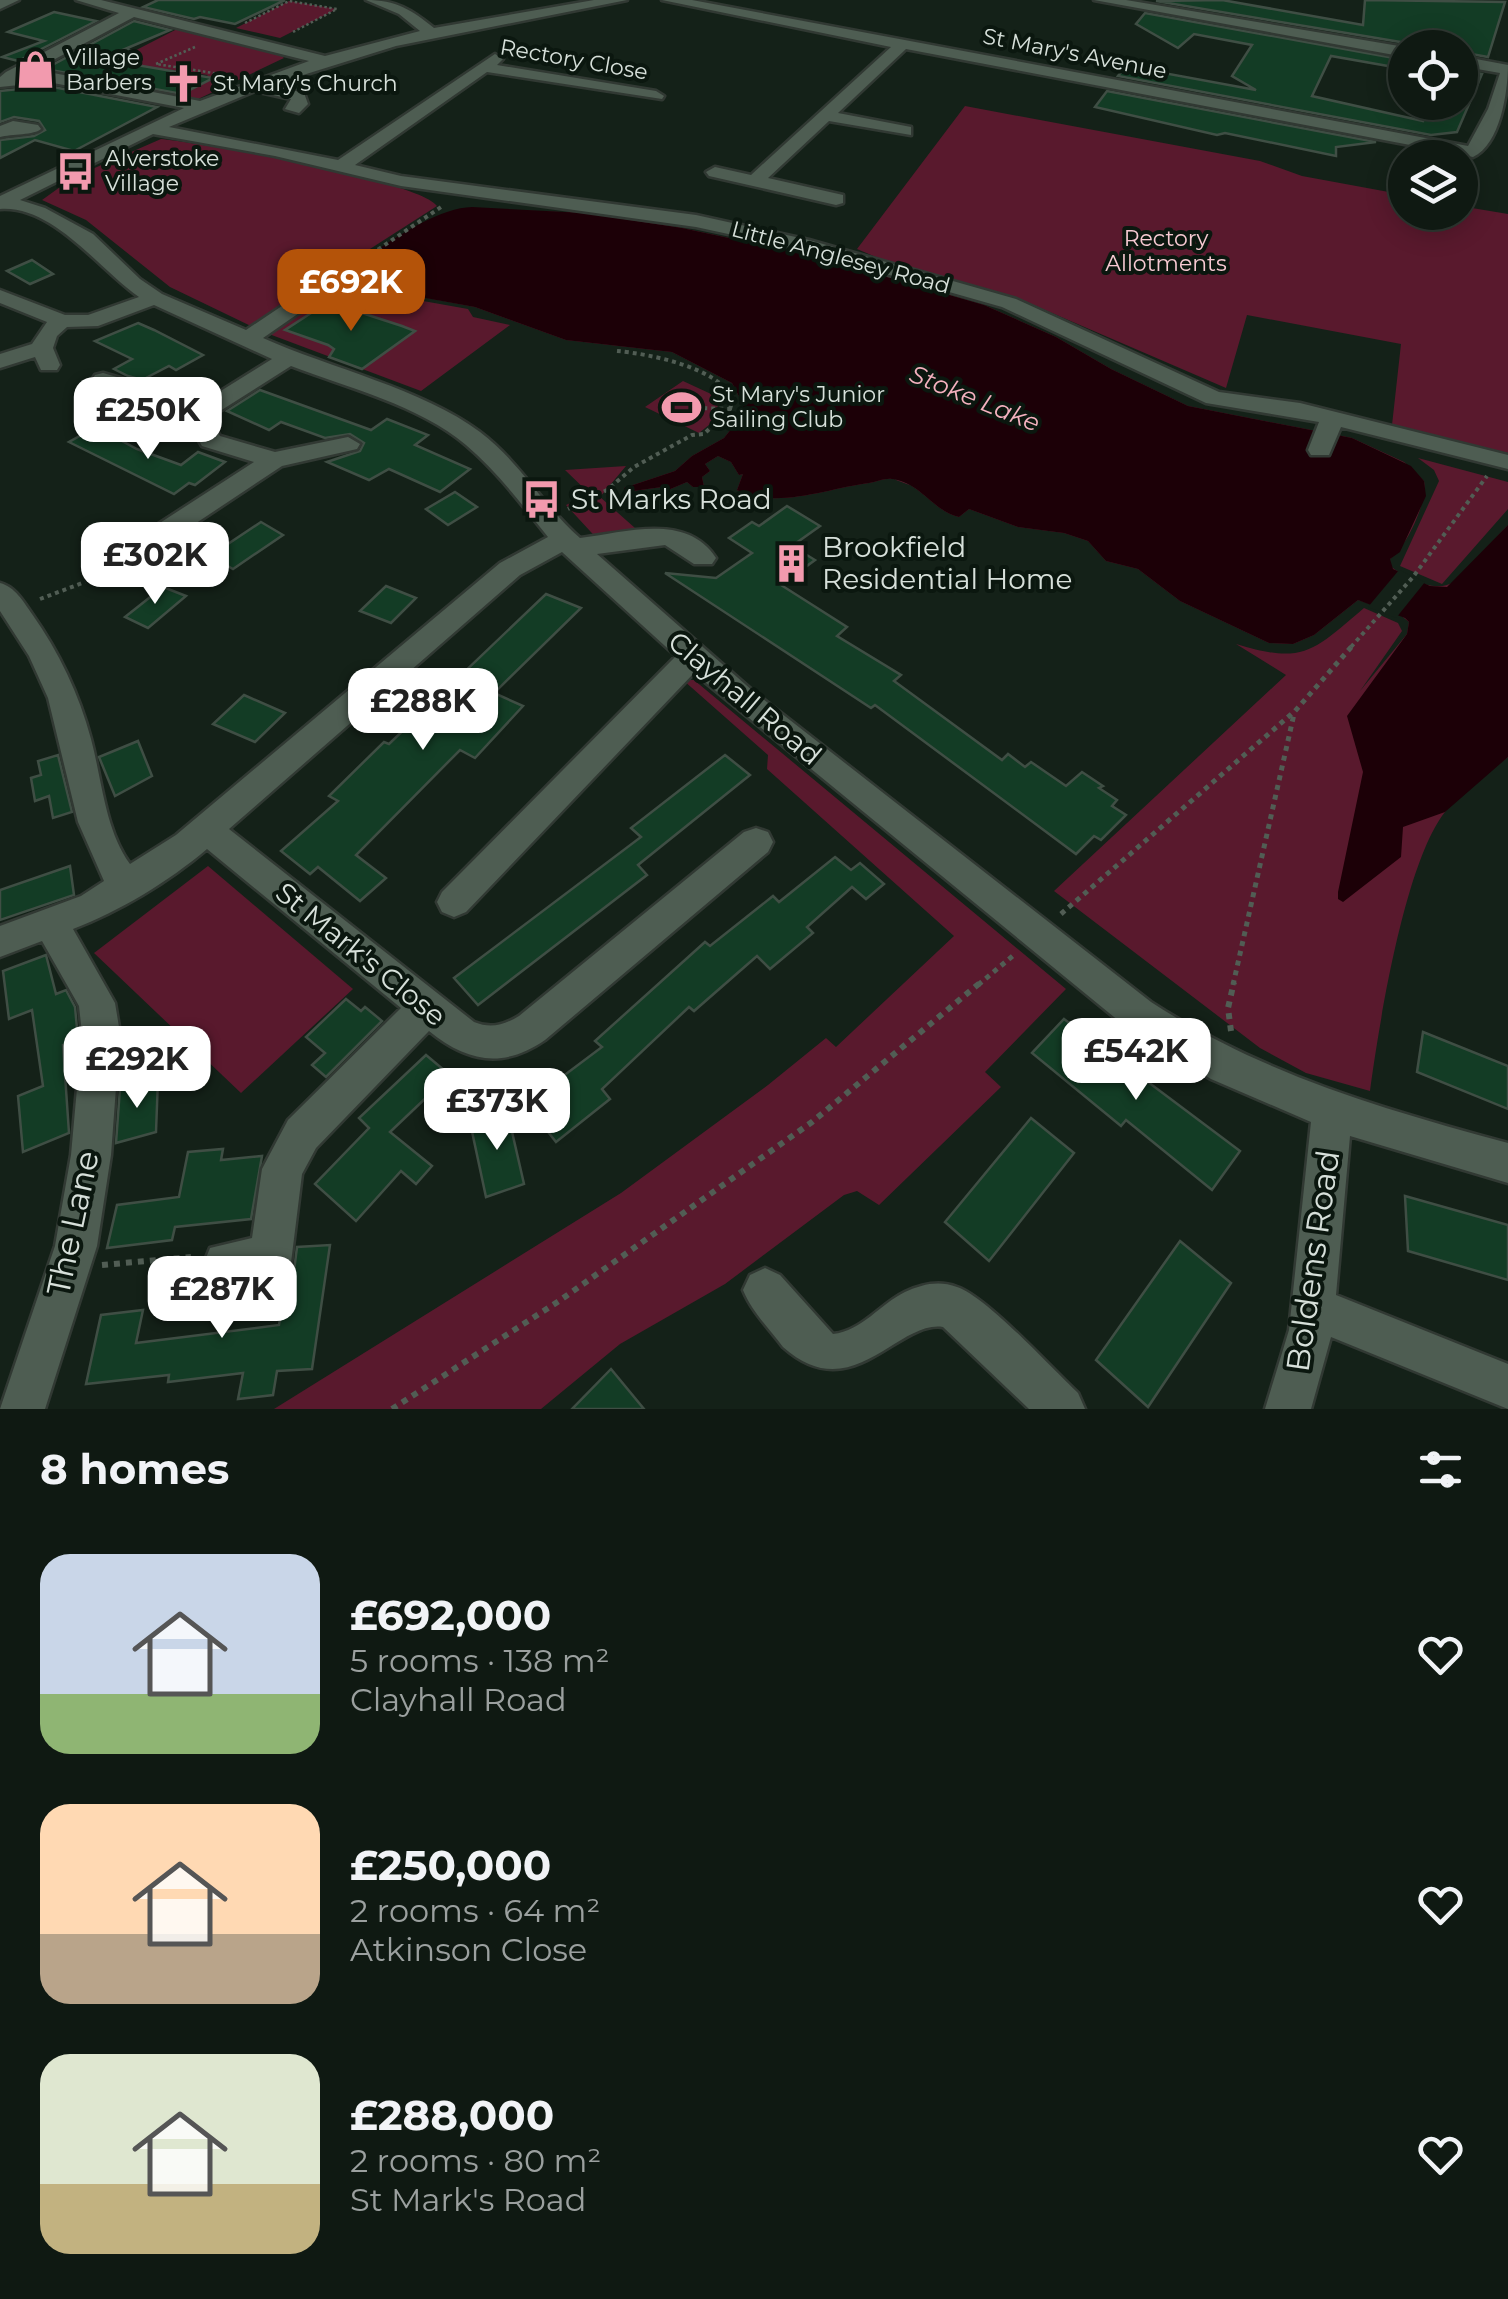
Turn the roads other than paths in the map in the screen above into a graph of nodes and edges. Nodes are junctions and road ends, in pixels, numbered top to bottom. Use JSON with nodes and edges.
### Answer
{"nodes":[{"id":1,"x":12,"y":0,"type":"edge"},
{"id":2,"x":83,"y":0,"type":"edge"},
{"id":3,"x":373,"y":0,"type":"edge"},
{"id":4,"x":504,"y":0,"type":"edge"},
{"id":5,"x":620,"y":0,"type":"edge"},
{"id":6,"x":669,"y":0,"type":"edge"},
{"id":7,"x":1101,"y":0,"type":"edge"},
{"id":8,"x":0,"y":5,"type":"edge"},
{"id":9,"x":132,"y":12,"type":"junction"},
{"id":10,"x":484,"y":23,"type":"junction"},
{"id":11,"x":818,"y":27,"type":"junction"},
{"id":12,"x":432,"y":34,"type":"junction"},
{"id":13,"x":904,"y":43,"type":"junction"},
{"id":14,"x":793,"y":45,"type":"dead end"},
{"id":15,"x":1388,"y":49,"type":"edge"},
{"id":16,"x":324,"y":61,"type":"junction"},
{"id":17,"x":1478,"y":65,"type":"edge"},
{"id":18,"x":1508,"y":71,"type":"edge"},
{"id":19,"x":5,"y":78,"type":"edge"},
{"id":20,"x":252,"y":86,"type":"junction"},
{"id":21,"x":656,"y":96,"type":"dead end"},
{"id":22,"x":200,"y":106,"type":"junction"},
{"id":23,"x":293,"y":108,"type":"dead end"},
{"id":24,"x":824,"y":115,"type":"junction"},
{"id":25,"x":1,"y":123,"type":"edge"},
{"id":26,"x":32,"y":129,"type":"dead end"},
{"id":27,"x":152,"y":129,"type":"junction"},
{"id":28,"x":904,"y":131,"type":"dead end"},
{"id":29,"x":340,"y":168,"type":"junction"},
{"id":30,"x":715,"y":172,"type":"dead end"},
{"id":31,"x":755,"y":181,"type":"junction"},
{"id":32,"x":836,"y":199,"type":"dead end"},
{"id":33,"x":3,"y":202,"type":"edge"},
{"id":34,"x":341,"y":275,"type":"road end"},
{"id":35,"x":0,"y":296,"type":"edge"},
{"id":36,"x":155,"y":298,"type":"junction"},
{"id":37,"x":62,"y":321,"type":"junction"},
{"id":38,"x":246,"y":340,"type":"junction"},
{"id":39,"x":289,"y":358,"type":"junction"},
{"id":40,"x":0,"y":361,"type":"edge"},
{"id":41,"x":103,"y":380,"type":"dead end"},
{"id":42,"x":196,"y":416,"type":"junction"},
{"id":43,"x":1332,"y":418,"type":"junction"},
{"id":44,"x":348,"y":444,"type":"dead end"},
{"id":45,"x":1320,"y":450,"type":"dead end"},
{"id":46,"x":274,"y":460,"type":"junction"},
{"id":47,"x":1503,"y":461,"type":"edge"},
{"id":48,"x":561,"y":535,"type":"junction"},
{"id":49,"x":703,"y":558,"type":"dead end"},
{"id":50,"x":105,"y":571,"type":"road end"},
{"id":51,"x":6,"y":599,"type":"edge"},
{"id":52,"x":693,"y":656,"type":"junction"},
{"id":53,"x":207,"y":830,"type":"junction"},
{"id":54,"x":756,"y":842,"type":"dead end"},
{"id":55,"x":127,"y":886,"type":"junction"},
{"id":56,"x":454,"y":902,"type":"dead end"},
{"id":57,"x":52,"y":924,"type":"junction"},
{"id":58,"x":0,"y":942,"type":"edge"},
{"id":59,"x":427,"y":1006,"type":"junction"},
{"id":60,"x":1332,"y":1112,"type":"junction"},
{"id":61,"x":1508,"y":1164,"type":"edge"},
{"id":62,"x":225,"y":1262,"type":"road end"},
{"id":63,"x":765,"y":1290,"type":"dead end"},
{"id":64,"x":1313,"y":1308,"type":"junction"},
{"id":65,"x":1508,"y":1387,"type":"edge"},
{"id":66,"x":22,"y":1409,"type":"edge"},
{"id":67,"x":1062,"y":1409,"type":"edge"},
{"id":68,"x":1288,"y":1409,"type":"edge"}],
"edges":[{"from":1,"to":8,"type":"street"},
{"from":2,"to":9,"type":"street"},
{"from":3,"to":12,"type":"street"},
{"from":4,"to":10,"type":"street"},
{"from":5,"to":10,"type":"street"},
{"from":6,"to":11,"type":"street","name":"St Mary's Avenue"},
{"from":7,"to":15,"type":"street"},
{"from":9,"to":16,"type":"street"},
{"from":9,"to":19,"type":"street"},
{"from":10,"to":12,"type":"street"},
{"from":11,"to":13,"type":"street","name":"St Mary's Avenue"},
{"from":11,"to":14,"type":"street"},
{"from":12,"to":16,"type":"street"},
{"from":13,"to":18,"type":"street","name":"St Mary's Avenue"},
{"from":13,"to":24,"type":"street"},
{"from":16,"to":20,"type":"street"},
{"from":17,"to":18,"type":"street"},
{"from":19,"to":22,"type":"street"},
{"from":20,"to":22,"type":"street"},
{"from":20,"to":23,"type":"street"},
{"from":21,"to":29,"type":"street","name":"Rectory Close"},
{"from":22,"to":27,"type":"street"},
{"from":24,"to":28,"type":"street"},
{"from":24,"to":31,"type":"street"},
{"from":25,"to":26,"type":"street"},
{"from":27,"to":29,"type":"street","name":"Little Anglesey Road"},
{"from":27,"to":33,"type":"street"},
{"from":29,"to":43,"type":"street","name":"Little Anglesey Road"},
{"from":30,"to":31,"type":"street"},
{"from":31,"to":32,"type":"street"},
{"from":33,"to":36,"type":"street","name":"Clayhall Road"},
{"from":34,"to":38,"type":"street"},
{"from":35,"to":37,"type":"street"},
{"from":36,"to":37,"type":"street"},
{"from":36,"to":38,"type":"street","name":"Clayhall Road"},
{"from":37,"to":40,"type":"street"},
{"from":38,"to":39,"type":"street","name":"Clayhall Road"},
{"from":39,"to":42,"type":"street"},
{"from":39,"to":48,"type":"street","name":"Clayhall Road"},
{"from":41,"to":42,"type":"street"},
{"from":42,"to":46,"type":"street"},
{"from":43,"to":45,"type":"street"},
{"from":43,"to":47,"type":"street","name":"Little Anglesey Road"},
{"from":44,"to":46,"type":"street"},
{"from":46,"to":50,"type":"street"},
{"from":48,"to":49,"type":"street"},
{"from":48,"to":52,"type":"street","name":"Clayhall Road"},
{"from":48,"to":53,"type":"street"},
{"from":51,"to":55,"type":"street"},
{"from":52,"to":56,"type":"street"},
{"from":52,"to":60,"type":"street","name":"Clayhall Road"},
{"from":53,"to":55,"type":"street"},
{"from":53,"to":59,"type":"street","name":"St Mark's Close"},
{"from":54,"to":59,"type":"street","name":"St Mark's Close"},
{"from":55,"to":57,"type":"street"},
{"from":57,"to":58,"type":"street"},
{"from":57,"to":66,"type":"street","name":"The Lane"},
{"from":59,"to":62,"type":"street"},
{"from":60,"to":61,"type":"street","name":"Clayhall Road"},
{"from":60,"to":64,"type":"street","name":"Boldens Road"},
{"from":63,"to":67,"type":"street"},
{"from":64,"to":65,"type":"street"},
{"from":64,"to":68,"type":"street","name":"Boldens Road"}]}
